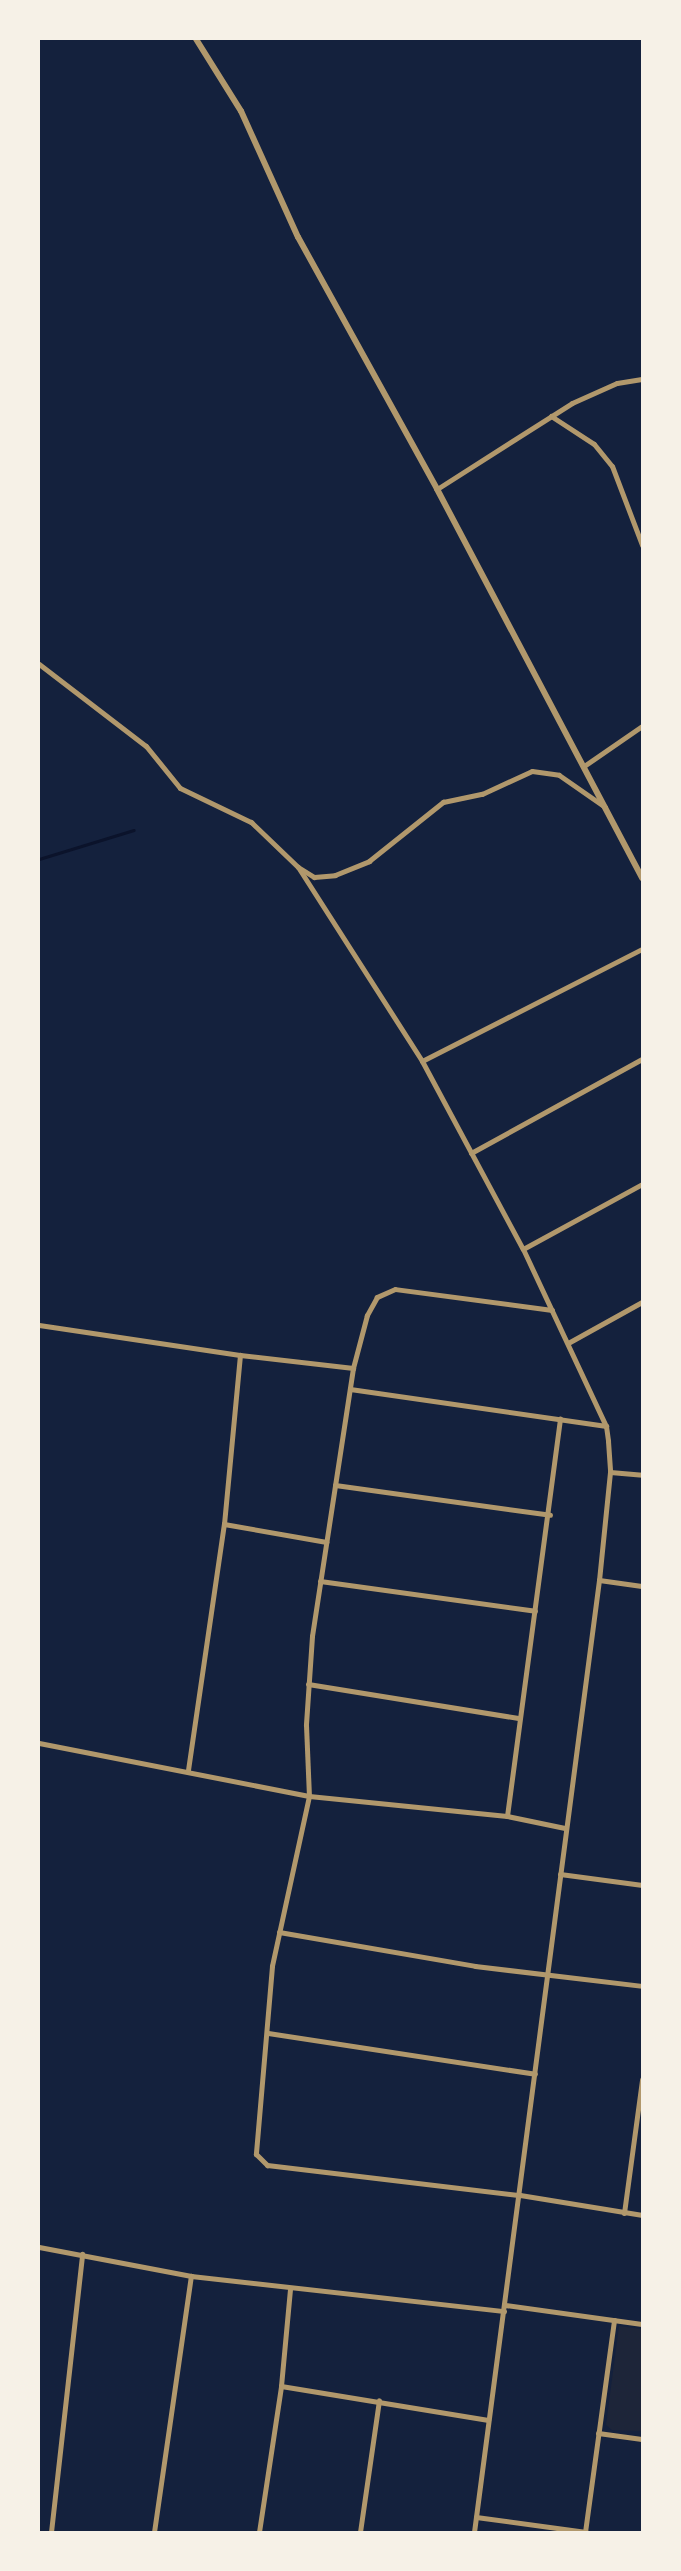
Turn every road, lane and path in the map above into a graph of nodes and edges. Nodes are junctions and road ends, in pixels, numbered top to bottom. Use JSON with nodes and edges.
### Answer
{"nodes":[{"id":1,"x":196,"y":39,"type":"edge"},
{"id":2,"x":642,"y":379,"type":"edge"},
{"id":3,"x":552,"y":416,"type":"junction"},
{"id":4,"x":437,"y":489,"type":"junction"},
{"id":5,"x":642,"y":545,"type":"edge"},
{"id":6,"x":39,"y":664,"type":"edge"},
{"id":7,"x":642,"y":726,"type":"edge"},
{"id":8,"x":584,"y":766,"type":"junction"},
{"id":9,"x":606,"y":807,"type":"junction"},
{"id":10,"x":298,"y":867,"type":"junction"},
{"id":11,"x":642,"y":879,"type":"edge"},
{"id":12,"x":642,"y":949,"type":"edge"},
{"id":13,"x":642,"y":1059,"type":"edge"},
{"id":14,"x":422,"y":1061,"type":"junction"},
{"id":15,"x":471,"y":1153,"type":"junction"},
{"id":16,"x":642,"y":1184,"type":"edge"},
{"id":17,"x":523,"y":1249,"type":"junction"},
{"id":18,"x":642,"y":1302,"type":"edge"},
{"id":19,"x":552,"y":1310,"type":"junction"},
{"id":20,"x":39,"y":1325,"type":"edge"},
{"id":21,"x":568,"y":1343,"type":"junction"},
{"id":22,"x":240,"y":1355,"type":"junction"},
{"id":23,"x":353,"y":1368,"type":"junction"},
{"id":24,"x":350,"y":1389,"type":"junction"},
{"id":25,"x":560,"y":1419,"type":"junction"},
{"id":26,"x":606,"y":1426,"type":"junction"},
{"id":27,"x":610,"y":1472,"type":"junction"},
{"id":28,"x":642,"y":1475,"type":"edge"},
{"id":29,"x":335,"y":1485,"type":"junction"},
{"id":30,"x":550,"y":1515,"type":"junction"},
{"id":31,"x":224,"y":1524,"type":"junction"},
{"id":32,"x":326,"y":1542,"type":"junction"},
{"id":33,"x":599,"y":1580,"type":"junction"},
{"id":34,"x":320,"y":1581,"type":"junction"},
{"id":35,"x":642,"y":1586,"type":"edge"},
{"id":36,"x":535,"y":1611,"type":"junction"},
{"id":37,"x":308,"y":1684,"type":"junction"},
{"id":38,"x":518,"y":1718,"type":"junction"},
{"id":39,"x":39,"y":1743,"type":"edge"},
{"id":40,"x":188,"y":1770,"type":"junction"},
{"id":41,"x":309,"y":1796,"type":"junction"},
{"id":42,"x":507,"y":1816,"type":"junction"},
{"id":43,"x":565,"y":1828,"type":"junction"},
{"id":44,"x":560,"y":1874,"type":"junction"},
{"id":45,"x":642,"y":1885,"type":"edge"},
{"id":46,"x":279,"y":1932,"type":"junction"},
{"id":47,"x":549,"y":1977,"type":"junction"},
{"id":48,"x":642,"y":1986,"type":"edge"},
{"id":49,"x":268,"y":2034,"type":"junction"},
{"id":50,"x":535,"y":2074,"type":"junction"},
{"id":51,"x":642,"y":2079,"type":"edge"},
{"id":52,"x":641,"y":2107,"type":"edge"},
{"id":53,"x":520,"y":2195,"type":"junction"},
{"id":54,"x":624,"y":2213,"type":"junction"},
{"id":55,"x":642,"y":2215,"type":"edge"},
{"id":56,"x":39,"y":2247,"type":"edge"},
{"id":57,"x":82,"y":2254,"type":"junction"},
{"id":58,"x":191,"y":2276,"type":"junction"},
{"id":59,"x":290,"y":2289,"type":"junction"},
{"id":60,"x":505,"y":2308,"type":"junction"},
{"id":61,"x":614,"y":2320,"type":"junction"},
{"id":62,"x":642,"y":2324,"type":"edge"},
{"id":63,"x":281,"y":2386,"type":"junction"},
{"id":64,"x":380,"y":2400,"type":"junction"},
{"id":65,"x":488,"y":2420,"type":"junction"},
{"id":66,"x":598,"y":2433,"type":"junction"},
{"id":67,"x":642,"y":2439,"type":"edge"},
{"id":68,"x":476,"y":2517,"type":"junction"},
{"id":69,"x":51,"y":2532,"type":"edge"},
{"id":70,"x":154,"y":2532,"type":"edge"},
{"id":71,"x":259,"y":2532,"type":"edge"},
{"id":72,"x":360,"y":2532,"type":"edge"},
{"id":73,"x":474,"y":2532,"type":"edge"},
{"id":74,"x":586,"y":2532,"type":"edge"}],
"edges":[{"from":1,"to":4,"type":"street"},
{"from":2,"to":3,"type":"street"},
{"from":3,"to":4,"type":"street"},
{"from":3,"to":5,"type":"street"},
{"from":4,"to":8,"type":"street"},
{"from":6,"to":10,"type":"street"},
{"from":7,"to":8,"type":"street"},
{"from":8,"to":9,"type":"street"},
{"from":9,"to":10,"type":"street"},
{"from":9,"to":11,"type":"street"},
{"from":10,"to":14,"type":"street"},
{"from":12,"to":14,"type":"street"},
{"from":13,"to":15,"type":"street"},
{"from":14,"to":15,"type":"street"},
{"from":15,"to":17,"type":"street"},
{"from":16,"to":17,"type":"street"},
{"from":17,"to":19,"type":"street"},
{"from":18,"to":21,"type":"street"},
{"from":19,"to":21,"type":"street"},
{"from":19,"to":23,"type":"street"},
{"from":20,"to":22,"type":"street"},
{"from":21,"to":26,"type":"street"},
{"from":22,"to":23,"type":"street"},
{"from":22,"to":31,"type":"street"},
{"from":23,"to":24,"type":"street"},
{"from":24,"to":25,"type":"street"},
{"from":24,"to":29,"type":"street"},
{"from":25,"to":26,"type":"street"},
{"from":25,"to":30,"type":"street"},
{"from":26,"to":27,"type":"street"},
{"from":27,"to":28,"type":"street"},
{"from":27,"to":33,"type":"street"},
{"from":29,"to":30,"type":"street"},
{"from":29,"to":32,"type":"street"},
{"from":30,"to":36,"type":"street"},
{"from":31,"to":32,"type":"street"},
{"from":31,"to":40,"type":"street"},
{"from":32,"to":34,"type":"street"},
{"from":33,"to":35,"type":"street"},
{"from":33,"to":43,"type":"street"},
{"from":34,"to":36,"type":"street"},
{"from":34,"to":37,"type":"street"},
{"from":36,"to":38,"type":"street"},
{"from":37,"to":38,"type":"street"},
{"from":37,"to":41,"type":"street"},
{"from":38,"to":42,"type":"street"},
{"from":39,"to":40,"type":"street"},
{"from":40,"to":41,"type":"street"},
{"from":41,"to":42,"type":"street"},
{"from":41,"to":46,"type":"street"},
{"from":42,"to":43,"type":"street"},
{"from":43,"to":44,"type":"street"},
{"from":44,"to":45,"type":"street"},
{"from":44,"to":47,"type":"street"},
{"from":46,"to":47,"type":"street"},
{"from":46,"to":49,"type":"street"},
{"from":47,"to":48,"type":"street"},
{"from":47,"to":50,"type":"street"},
{"from":49,"to":50,"type":"street"},
{"from":49,"to":53,"type":"street"},
{"from":50,"to":53,"type":"street"},
{"from":51,"to":52,"type":"street"},
{"from":52,"to":54,"type":"street"},
{"from":53,"to":54,"type":"street"},
{"from":53,"to":60,"type":"street"},
{"from":54,"to":55,"type":"street"},
{"from":56,"to":57,"type":"street"},
{"from":57,"to":58,"type":"street"},
{"from":57,"to":69,"type":"street"},
{"from":58,"to":59,"type":"street"},
{"from":58,"to":70,"type":"street"},
{"from":59,"to":60,"type":"street"},
{"from":59,"to":63,"type":"street"},
{"from":60,"to":61,"type":"street"},
{"from":60,"to":65,"type":"street"},
{"from":61,"to":62,"type":"street"},
{"from":61,"to":66,"type":"street"},
{"from":63,"to":64,"type":"street"},
{"from":63,"to":71,"type":"street"},
{"from":64,"to":65,"type":"street"},
{"from":64,"to":72,"type":"street"},
{"from":65,"to":68,"type":"street"},
{"from":66,"to":67,"type":"street"},
{"from":66,"to":74,"type":"street"},
{"from":68,"to":73,"type":"street"},
{"from":68,"to":74,"type":"street"}]}
